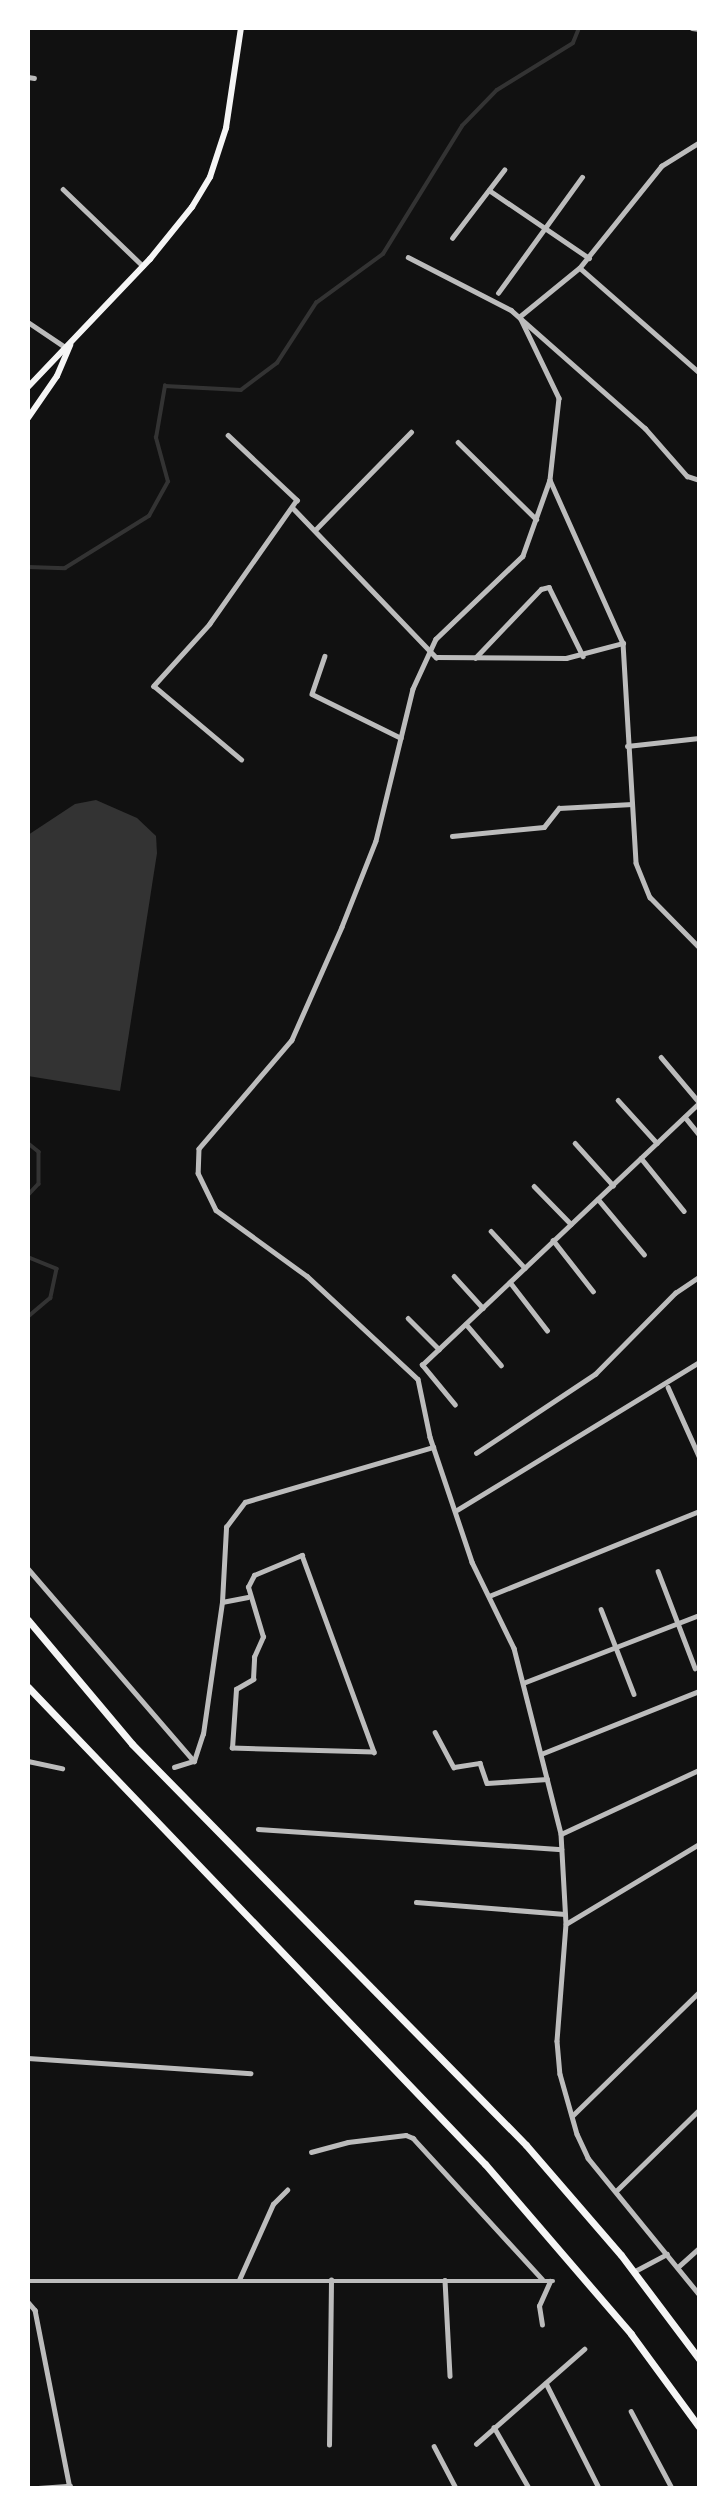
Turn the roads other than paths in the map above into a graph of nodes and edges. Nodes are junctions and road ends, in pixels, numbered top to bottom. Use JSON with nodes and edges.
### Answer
{"nodes":[{"id":1,"x":241,"y":28,"type":"edge"},
{"id":2,"x":692,"y":28,"type":"edge"},
{"id":3,"x":699,"y":29,"type":"edge"},
{"id":4,"x":699,"y":143,"type":"edge"},
{"id":5,"x":505,"y":170,"type":"dead end"},
{"id":6,"x":582,"y":177,"type":"dead end"},
{"id":7,"x":63,"y":189,"type":"dead end"},
{"id":8,"x":489,"y":190,"type":"junction"},
{"id":9,"x":545,"y":228,"type":"junction"},
{"id":10,"x":452,"y":238,"type":"dead end"},
{"id":11,"x":408,"y":257,"type":"dead end"},
{"id":12,"x":589,"y":258,"type":"junction"},
{"id":13,"x":143,"y":266,"type":"junction"},
{"id":14,"x":580,"y":268,"type":"junction"},
{"id":15,"x":498,"y":293,"type":"dead end"},
{"id":16,"x":520,"y":317,"type":"junction"},
{"id":17,"x":28,"y":322,"type":"edge"},
{"id":18,"x":72,"y":340,"type":"junction"},
{"id":19,"x":65,"y":347,"type":"junction"},
{"id":20,"x":699,"y":372,"type":"edge"},
{"id":21,"x":28,"y":387,"type":"edge"},
{"id":22,"x":28,"y":418,"type":"edge"},
{"id":23,"x":411,"y":432,"type":"dead end"},
{"id":24,"x":228,"y":435,"type":"dead end"},
{"id":25,"x":458,"y":442,"type":"dead end"},
{"id":26,"x":550,"y":480,"type":"junction"},
{"id":27,"x":699,"y":480,"type":"edge"},
{"id":28,"x":293,"y":508,"type":"junction"},
{"id":29,"x":536,"y":519,"type":"junction"},
{"id":30,"x":315,"y":530,"type":"junction"},
{"id":31,"x":623,"y":643,"type":"junction"},
{"id":32,"x":430,"y":654,"type":"junction"},
{"id":33,"x":325,"y":656,"type":"dead end"},
{"id":34,"x":583,"y":656,"type":"junction"},
{"id":35,"x":474,"y":659,"type":"junction"},
{"id":36,"x":401,"y":738,"type":"junction"},
{"id":37,"x":699,"y":738,"type":"edge"},
{"id":38,"x":627,"y":746,"type":"junction"},
{"id":39,"x":241,"y":759,"type":"dead end"},
{"id":40,"x":632,"y":804,"type":"junction"},
{"id":41,"x":452,"y":836,"type":"dead end"},
{"id":42,"x":699,"y":947,"type":"edge"},
{"id":43,"x":661,"y":1057,"type":"dead end"},
{"id":44,"x":618,"y":1100,"type":"dead end"},
{"id":45,"x":699,"y":1103,"type":"edge"},
{"id":46,"x":685,"y":1117,"type":"junction"},
{"id":47,"x":699,"y":1134,"type":"edge"},
{"id":48,"x":575,"y":1143,"type":"dead end"},
{"id":49,"x":657,"y":1143,"type":"junction"},
{"id":50,"x":641,"y":1158,"type":"junction"},
{"id":51,"x":612,"y":1185,"type":"junction"},
{"id":52,"x":534,"y":1186,"type":"dead end"},
{"id":53,"x":598,"y":1199,"type":"junction"},
{"id":54,"x":684,"y":1210,"type":"dead end"},
{"id":55,"x":571,"y":1224,"type":"junction"},
{"id":56,"x":492,"y":1231,"type":"dead end"},
{"id":57,"x":553,"y":1240,"type":"junction"},
{"id":58,"x":644,"y":1254,"type":"dead end"},
{"id":59,"x":525,"y":1268,"type":"junction"},
{"id":60,"x":454,"y":1276,"type":"dead end"},
{"id":61,"x":699,"y":1277,"type":"edge"},
{"id":62,"x":510,"y":1282,"type":"junction"},
{"id":63,"x":593,"y":1291,"type":"dead end"},
{"id":64,"x":484,"y":1308,"type":"junction"},
{"id":65,"x":408,"y":1318,"type":"dead end"},
{"id":66,"x":466,"y":1324,"type":"junction"},
{"id":67,"x":547,"y":1330,"type":"dead end"},
{"id":68,"x":439,"y":1349,"type":"junction"},
{"id":69,"x":699,"y":1362,"type":"edge"},
{"id":70,"x":501,"y":1365,"type":"dead end"},
{"id":71,"x":668,"y":1387,"type":"dead end"},
{"id":72,"x":455,"y":1405,"type":"dead end"},
{"id":73,"x":433,"y":1447,"type":"junction"},
{"id":74,"x":477,"y":1453,"type":"dead end"},
{"id":75,"x":699,"y":1456,"type":"edge"},
{"id":76,"x":457,"y":1510,"type":"junction"},
{"id":77,"x":699,"y":1511,"type":"edge"},
{"id":78,"x":28,"y":1569,"type":"edge"},
{"id":79,"x":658,"y":1571,"type":"dead end"},
{"id":80,"x":248,"y":1597,"type":"junction"},
{"id":81,"x":489,"y":1597,"type":"junction"},
{"id":82,"x":222,"y":1602,"type":"junction"},
{"id":83,"x":601,"y":1609,"type":"dead end"},
{"id":84,"x":699,"y":1615,"type":"edge"},
{"id":85,"x":28,"y":1620,"type":"edge"},
{"id":86,"x":678,"y":1623,"type":"junction"},
{"id":87,"x":616,"y":1647,"type":"junction"},
{"id":88,"x":695,"y":1668,"type":"dead end"},
{"id":89,"x":523,"y":1683,"type":"junction"},
{"id":90,"x":28,"y":1687,"type":"edge"},
{"id":91,"x":699,"y":1691,"type":"edge"},
{"id":92,"x":634,"y":1694,"type":"dead end"},
{"id":93,"x":435,"y":1732,"type":"dead end"},
{"id":94,"x":541,"y":1754,"type":"junction"},
{"id":95,"x":28,"y":1761,"type":"edge"},
{"id":96,"x":194,"y":1761,"type":"junction"},
{"id":97,"x":174,"y":1767,"type":"dead end"},
{"id":98,"x":62,"y":1768,"type":"dead end"},
{"id":99,"x":699,"y":1770,"type":"edge"},
{"id":100,"x":547,"y":1779,"type":"junction"},
{"id":101,"x":258,"y":1829,"type":"dead end"},
{"id":102,"x":561,"y":1834,"type":"junction"},
{"id":103,"x":699,"y":1844,"type":"edge"},
{"id":104,"x":561,"y":1849,"type":"junction"},
{"id":105,"x":416,"y":1902,"type":"dead end"},
{"id":106,"x":565,"y":1914,"type":"junction"},
{"id":107,"x":566,"y":1924,"type":"junction"},
{"id":108,"x":699,"y":1992,"type":"edge"},
{"id":109,"x":28,"y":2058,"type":"edge"},
{"id":110,"x":250,"y":2073,"type":"dead end"},
{"id":111,"x":699,"y":2110,"type":"edge"},
{"id":112,"x":572,"y":2117,"type":"junction"},
{"id":113,"x":311,"y":2152,"type":"dead end"},
{"id":114,"x":287,"y":2190,"type":"dead end"},
{"id":115,"x":615,"y":2191,"type":"junction"},
{"id":116,"x":699,"y":2248,"type":"edge"},
{"id":117,"x":667,"y":2254,"type":"junction"},
{"id":118,"x":678,"y":2267,"type":"junction"},
{"id":119,"x":635,"y":2271,"type":"dead end"},
{"id":120,"x":239,"y":2280,"type":"junction"},
{"id":121,"x":331,"y":2280,"type":"junction"},
{"id":122,"x":445,"y":2280,"type":"junction"},
{"id":123,"x":542,"y":2280,"type":"junction"},
{"id":124,"x":28,"y":2281,"type":"edge"},
{"id":125,"x":699,"y":2294,"type":"edge"},
{"id":126,"x":28,"y":2302,"type":"edge"},
{"id":127,"x":542,"y":2325,"type":"dead end"},
{"id":128,"x":584,"y":2349,"type":"dead end"},
{"id":129,"x":699,"y":2359,"type":"edge"},
{"id":130,"x":450,"y":2376,"type":"dead end"},
{"id":131,"x":545,"y":2383,"type":"junction"},
{"id":132,"x":631,"y":2411,"type":"dead end"},
{"id":133,"x":495,"y":2427,"type":"junction"},
{"id":134,"x":699,"y":2427,"type":"edge"},
{"id":135,"x":476,"y":2444,"type":"dead end"},
{"id":136,"x":329,"y":2445,"type":"dead end"},
{"id":137,"x":434,"y":2446,"type":"dead end"},
{"id":138,"x":70,"y":2487,"type":"edge"},
{"id":139,"x":38,"y":2488,"type":"edge"},
{"id":140,"x":456,"y":2488,"type":"edge"},
{"id":141,"x":529,"y":2488,"type":"edge"},
{"id":142,"x":599,"y":2488,"type":"edge"},
{"id":143,"x":672,"y":2488,"type":"edge"}],
"edges":[{"from":1,"to":13,"type":"main road"},
{"from":2,"to":3,"type":"street"},
{"from":4,"to":12,"type":"street"},
{"from":5,"to":8,"type":"street"},
{"from":6,"to":9,"type":"street"},
{"from":7,"to":13,"type":"street"},
{"from":8,"to":9,"type":"street"},
{"from":8,"to":10,"type":"street"},
{"from":9,"to":12,"type":"street"},
{"from":9,"to":15,"type":"street"},
{"from":11,"to":16,"type":"street"},
{"from":12,"to":14,"type":"street"},
{"from":13,"to":18,"type":"main road"},
{"from":14,"to":16,"type":"street"},
{"from":14,"to":20,"type":"street"},
{"from":16,"to":26,"type":"street"},
{"from":16,"to":27,"type":"street"},
{"from":17,"to":19,"type":"street"},
{"from":18,"to":19,"type":"main road"},
{"from":18,"to":22,"type":"main road"},
{"from":19,"to":21,"type":"main road"},
{"from":23,"to":30,"type":"street"},
{"from":24,"to":28,"type":"street"},
{"from":25,"to":29,"type":"street"},
{"from":26,"to":29,"type":"street"},
{"from":26,"to":31,"type":"street"},
{"from":28,"to":30,"type":"street"},
{"from":28,"to":39,"type":"street"},
{"from":29,"to":32,"type":"street"},
{"from":30,"to":32,"type":"street"},
{"from":31,"to":34,"type":"street"},
{"from":31,"to":38,"type":"street"},
{"from":32,"to":35,"type":"street"},
{"from":32,"to":36,"type":"street"},
{"from":33,"to":36,"type":"street"},
{"from":34,"to":35,"type":"street"},
{"from":34,"to":35,"type":"street"},
{"from":36,"to":73,"type":"street"},
{"from":37,"to":38,"type":"street"},
{"from":38,"to":40,"type":"street"},
{"from":40,"to":41,"type":"street"},
{"from":40,"to":42,"type":"street"},
{"from":43,"to":45,"type":"street"},
{"from":44,"to":49,"type":"street"},
{"from":45,"to":46,"type":"street"},
{"from":46,"to":47,"type":"street"},
{"from":46,"to":49,"type":"street"},
{"from":48,"to":51,"type":"street"},
{"from":49,"to":50,"type":"street"},
{"from":50,"to":51,"type":"street"},
{"from":50,"to":54,"type":"street"},
{"from":51,"to":53,"type":"street"},
{"from":52,"to":55,"type":"street"},
{"from":53,"to":55,"type":"street"},
{"from":53,"to":58,"type":"street"},
{"from":55,"to":57,"type":"street"},
{"from":56,"to":59,"type":"street"},
{"from":57,"to":59,"type":"street"},
{"from":57,"to":63,"type":"street"},
{"from":59,"to":62,"type":"street"},
{"from":60,"to":64,"type":"street"},
{"from":61,"to":74,"type":"street"},
{"from":62,"to":64,"type":"street"},
{"from":62,"to":67,"type":"street"},
{"from":64,"to":66,"type":"street"},
{"from":65,"to":68,"type":"street"},
{"from":66,"to":68,"type":"street"},
{"from":66,"to":70,"type":"street"},
{"from":68,"to":72,"type":"street"},
{"from":69,"to":76,"type":"street"},
{"from":71,"to":75,"type":"street"},
{"from":73,"to":76,"type":"street"},
{"from":73,"to":82,"type":"street"},
{"from":76,"to":81,"type":"street"},
{"from":77,"to":81,"type":"street"},
{"from":78,"to":96,"type":"street"},
{"from":79,"to":86,"type":"street"},
{"from":80,"to":80,"type":"street"},
{"from":80,"to":82,"type":"street"},
{"from":81,"to":89,"type":"street"},
{"from":82,"to":96,"type":"street"},
{"from":83,"to":87,"type":"street"},
{"from":84,"to":86,"type":"street"},
{"from":85,"to":129,"type":"highway"},
{"from":86,"to":87,"type":"street"},
{"from":86,"to":88,"type":"street"},
{"from":87,"to":89,"type":"street"},
{"from":87,"to":92,"type":"street"},
{"from":89,"to":94,"type":"street"},
{"from":90,"to":134,"type":"highway"},
{"from":91,"to":94,"type":"street"},
{"from":93,"to":100,"type":"street"},
{"from":94,"to":100,"type":"street"},
{"from":95,"to":98,"type":"street"},
{"from":96,"to":97,"type":"street"},
{"from":99,"to":102,"type":"street"},
{"from":100,"to":102,"type":"street"},
{"from":101,"to":104,"type":"street"},
{"from":102,"to":104,"type":"street"},
{"from":103,"to":107,"type":"street"},
{"from":104,"to":106,"type":"street"},
{"from":105,"to":106,"type":"street"},
{"from":106,"to":107,"type":"street"},
{"from":107,"to":112,"type":"street"},
{"from":108,"to":112,"type":"street"},
{"from":109,"to":110,"type":"street"},
{"from":111,"to":115,"type":"street"},
{"from":112,"to":115,"type":"street"},
{"from":113,"to":123,"type":"street"},
{"from":114,"to":120,"type":"street"},
{"from":115,"to":117,"type":"street"},
{"from":116,"to":118,"type":"street"},
{"from":117,"to":118,"type":"street"},
{"from":117,"to":119,"type":"street"},
{"from":118,"to":125,"type":"street"},
{"from":120,"to":121,"type":"street"},
{"from":120,"to":124,"type":"street"},
{"from":121,"to":122,"type":"street"},
{"from":121,"to":136,"type":"street"},
{"from":122,"to":123,"type":"street"},
{"from":122,"to":130,"type":"street"},
{"from":123,"to":127,"type":"street"},
{"from":126,"to":138,"type":"street"},
{"from":128,"to":131,"type":"street"},
{"from":131,"to":133,"type":"street"},
{"from":131,"to":142,"type":"street"},
{"from":132,"to":143,"type":"street"},
{"from":133,"to":135,"type":"street"},
{"from":133,"to":141,"type":"street"},
{"from":137,"to":140,"type":"street"},
{"from":138,"to":139,"type":"street"}]}
